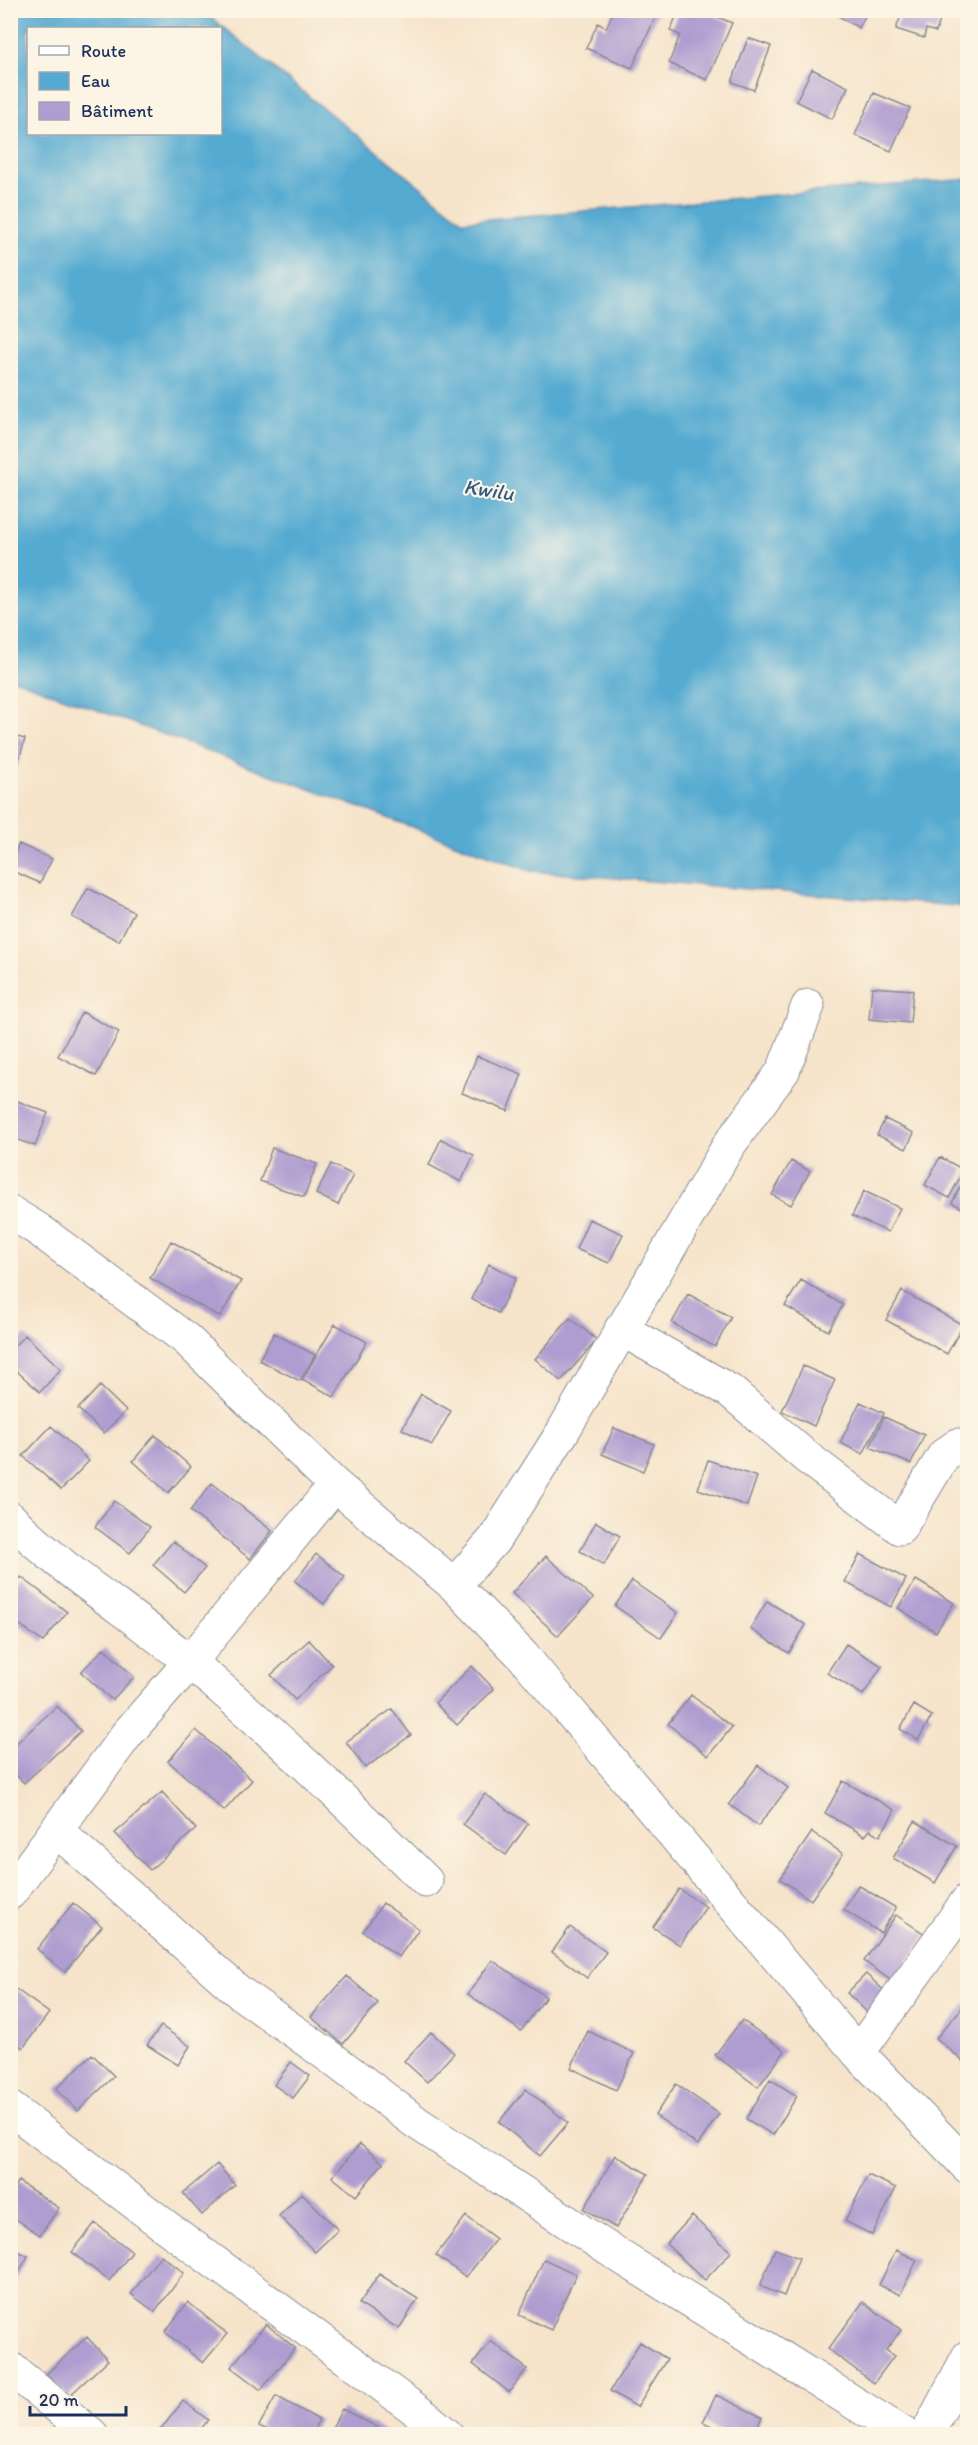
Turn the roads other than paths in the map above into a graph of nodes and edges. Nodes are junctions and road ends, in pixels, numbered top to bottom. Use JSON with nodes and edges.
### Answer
{"nodes":[{"id":1,"x":808,"y":1006,"type":"dead end"},
{"id":2,"x":10,"y":1212,"type":"edge"},
{"id":3,"x":621,"y":1329,"type":"junction"},
{"id":4,"x":968,"y":1446,"type":"edge"},
{"id":5,"x":334,"y":1485,"type":"junction"},
{"id":6,"x":10,"y":1518,"type":"edge"},
{"id":7,"x":454,"y":1585,"type":"junction"},
{"id":8,"x":190,"y":1662,"type":"junction"},
{"id":9,"x":57,"y":1831,"type":"junction"},
{"id":10,"x":426,"y":1881,"type":"dead end"},
{"id":11,"x":10,"y":1893,"type":"edge"},
{"id":12,"x":968,"y":1900,"type":"edge"},
{"id":13,"x":858,"y":2053,"type":"junction"},
{"id":14,"x":10,"y":2108,"type":"edge"},
{"id":15,"x":968,"y":2167,"type":"edge"},
{"id":16,"x":967,"y":2358,"type":"edge"},
{"id":17,"x":10,"y":2368,"type":"edge"},
{"id":18,"x":91,"y":2434,"type":"edge"},
{"id":19,"x":446,"y":2434,"type":"edge"},
{"id":20,"x":904,"y":2434,"type":"edge"},
{"id":21,"x":927,"y":2434,"type":"edge"}],
"edges":[{"from":1,"to":3,"type":"street"},
{"from":2,"to":5,"type":"street"},
{"from":3,"to":4,"type":"street"},
{"from":3,"to":7,"type":"street"},
{"from":5,"to":7,"type":"street"},
{"from":5,"to":8,"type":"street"},
{"from":6,"to":8,"type":"street"},
{"from":7,"to":13,"type":"street"},
{"from":8,"to":9,"type":"street"},
{"from":8,"to":10,"type":"street"},
{"from":9,"to":11,"type":"street"},
{"from":9,"to":20,"type":"street"},
{"from":12,"to":13,"type":"street"},
{"from":13,"to":15,"type":"street"},
{"from":14,"to":19,"type":"street"},
{"from":16,"to":21,"type":"street"},
{"from":17,"to":18,"type":"street"}]}
